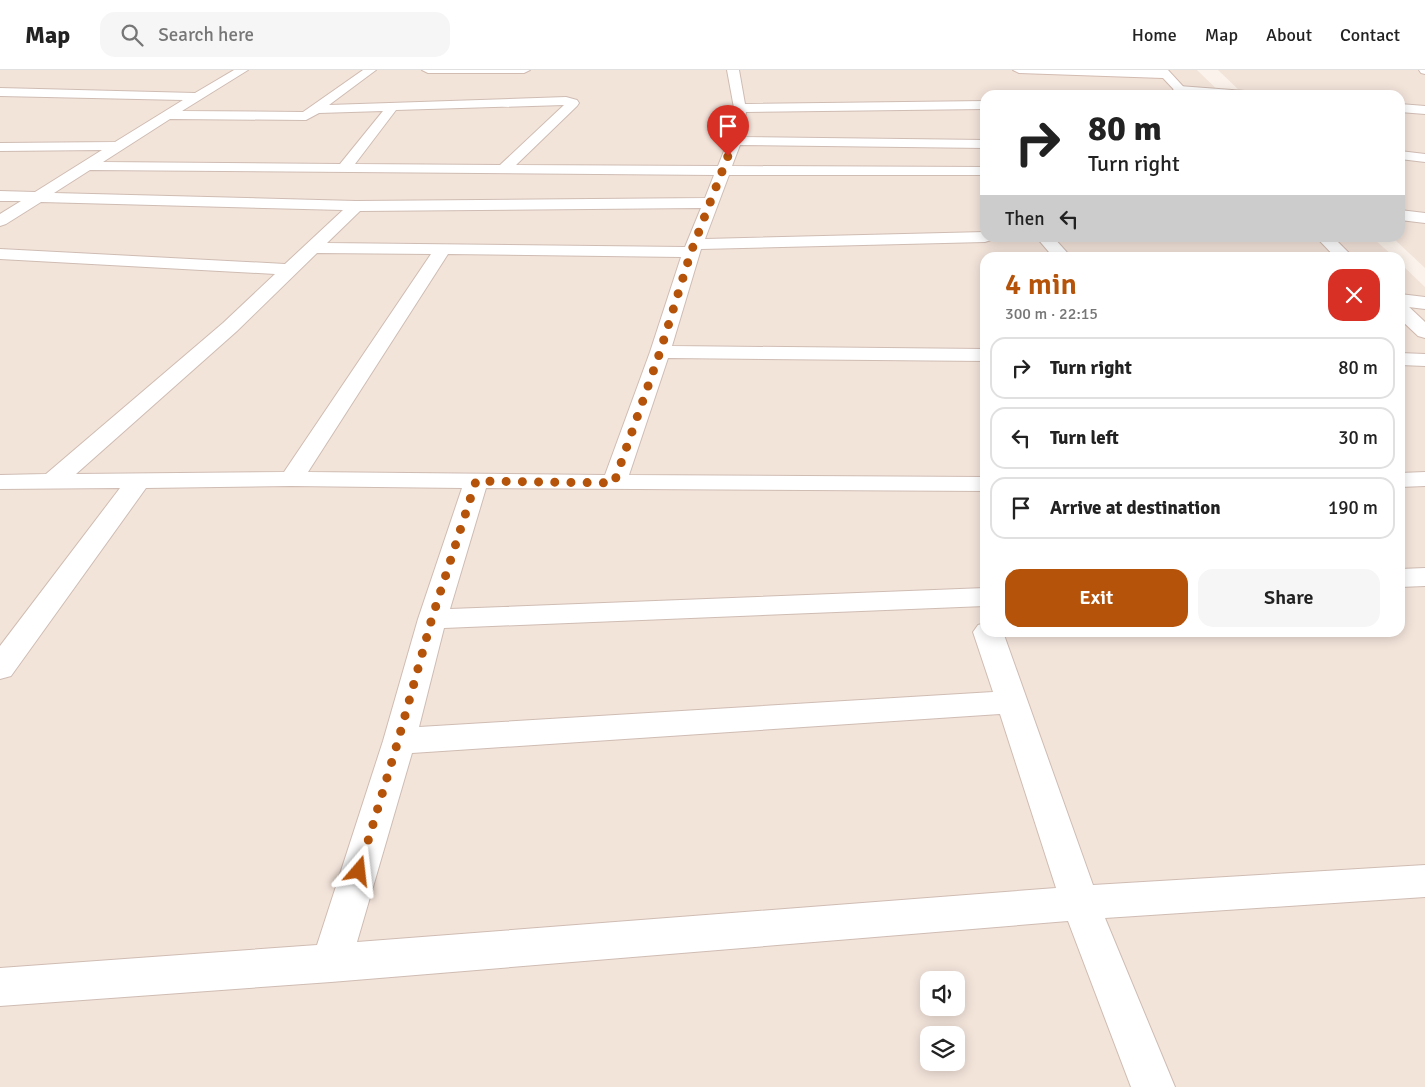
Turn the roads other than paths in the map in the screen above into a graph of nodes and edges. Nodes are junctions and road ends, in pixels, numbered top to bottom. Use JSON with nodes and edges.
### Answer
{"nodes":[{"id":1,"x":242,"y":70,"type":"edge"},
{"id":2,"x":370,"y":70,"type":"edge"},
{"id":3,"x":428,"y":70,"type":"edge"},
{"id":4,"x":471,"y":70,"type":"edge"},
{"id":5,"x":524,"y":70,"type":"edge"},
{"id":6,"x":733,"y":70,"type":"edge"},
{"id":7,"x":1019,"y":70,"type":"edge"},
{"id":8,"x":1164,"y":72,"type":"edge"},
{"id":9,"x":1180,"y":90,"type":"edge"},
{"id":10,"x":0,"y":92,"type":"edge"},
{"id":11,"x":196,"y":97,"type":"junction"},
{"id":12,"x":980,"y":105,"type":"edge"},
{"id":13,"x":392,"y":107,"type":"junction"},
{"id":14,"x":740,"y":108,"type":"junction"},
{"id":15,"x":1405,"y":108,"type":"edge"},
{"id":16,"x":318,"y":109,"type":"junction"},
{"id":17,"x":1425,"y":110,"type":"edge"},
{"id":18,"x":167,"y":115,"type":"junction"},
{"id":19,"x":735,"y":141,"type":"junction"},
{"id":20,"x":980,"y":144,"type":"edge"},
{"id":21,"x":119,"y":146,"type":"junction"},
{"id":22,"x":0,"y":147,"type":"edge"},
{"id":23,"x":1405,"y":156,"type":"edge"},
{"id":24,"x":1425,"y":158,"type":"edge"},
{"id":25,"x":88,"y":166,"type":"junction"},
{"id":26,"x":344,"y":167,"type":"junction"},
{"id":27,"x":505,"y":168,"type":"junction"},
{"id":28,"x":722,"y":171,"type":"junction"},
{"id":29,"x":980,"y":171,"type":"edge"},
{"id":30,"x":0,"y":196,"type":"edge"},
{"id":31,"x":40,"y":196,"type":"junction"},
{"id":32,"x":710,"y":203,"type":"junction"},
{"id":33,"x":356,"y":206,"type":"junction"},
{"id":34,"x":1405,"y":216,"type":"edge"},
{"id":35,"x":1425,"y":218,"type":"edge"},
{"id":36,"x":0,"y":221,"type":"edge"},
{"id":37,"x":980,"y":237,"type":"edge"},
{"id":38,"x":1049,"y":242,"type":"edge"},
{"id":39,"x":1329,"y":242,"type":"edge"},
{"id":40,"x":313,"y":248,"type":"junction"},
{"id":41,"x":693,"y":248,"type":"junction"},
{"id":42,"x":444,"y":249,"type":"junction"},
{"id":43,"x":1058,"y":252,"type":"edge"},
{"id":44,"x":1340,"y":252,"type":"edge"},
{"id":45,"x":0,"y":254,"type":"edge"},
{"id":46,"x":290,"y":270,"type":"junction"},
{"id":47,"x":1405,"y":301,"type":"edge"},
{"id":48,"x":1425,"y":303,"type":"edge"},
{"id":49,"x":1405,"y":314,"type":"edge"},
{"id":50,"x":1425,"y":332,"type":"edge"},
{"id":51,"x":660,"y":352,"type":"junction"},
{"id":52,"x":980,"y":355,"type":"edge"},
{"id":53,"x":1405,"y":359,"type":"edge"},
{"id":54,"x":1425,"y":360,"type":"edge"},
{"id":55,"x":291,"y":479,"type":"junction"},
{"id":56,"x":139,"y":480,"type":"junction"},
{"id":57,"x":1405,"y":480,"type":"edge"},
{"id":58,"x":1425,"y":480,"type":"edge"},
{"id":59,"x":476,"y":481,"type":"junction"},
{"id":60,"x":0,"y":482,"type":"edge"},
{"id":61,"x":52,"y":482,"type":"junction"},
{"id":62,"x":614,"y":483,"type":"junction"},
{"id":63,"x":980,"y":484,"type":"edge"},
{"id":64,"x":1425,"y":577,"type":"edge"},
{"id":65,"x":1405,"y":578,"type":"edge"},
{"id":66,"x":980,"y":597,"type":"edge"},
{"id":67,"x":432,"y":618,"type":"junction"},
{"id":68,"x":990,"y":637,"type":"edge"},
{"id":69,"x":8,"y":645,"type":"edge"},
{"id":70,"x":0,"y":668,"type":"edge"},
{"id":71,"x":1012,"y":702,"type":"junction"},
{"id":72,"x":398,"y":741,"type":"junction"},
{"id":73,"x":1425,"y":881,"type":"edge"},
{"id":74,"x":1080,"y":903,"type":"junction"},
{"id":75,"x":332,"y":963,"type":"junction"},
{"id":76,"x":0,"y":987,"type":"edge"},
{"id":77,"x":1153,"y":1087,"type":"edge"}],
"edges":[{"from":1,"to":11,"type":"street"},
{"from":2,"to":16,"type":"street"},
{"from":3,"to":4,"type":"street"},
{"from":4,"to":5,"type":"street"},
{"from":6,"to":14,"type":"street"},
{"from":7,"to":8,"type":"street"},
{"from":8,"to":9,"type":"street"},
{"from":10,"to":11,"type":"street"},
{"from":11,"to":18,"type":"street"},
{"from":12,"to":14,"type":"street"},
{"from":13,"to":16,"type":"street"},
{"from":13,"to":26,"type":"street"},
{"from":13,"to":27,"type":"street"},
{"from":14,"to":19,"type":"street"},
{"from":15,"to":17,"type":"street"},
{"from":16,"to":18,"type":"street"},
{"from":18,"to":21,"type":"street"},
{"from":19,"to":20,"type":"street"},
{"from":19,"to":28,"type":"street"},
{"from":21,"to":22,"type":"street"},
{"from":21,"to":25,"type":"street"},
{"from":23,"to":24,"type":"street"},
{"from":25,"to":26,"type":"street"},
{"from":25,"to":31,"type":"street"},
{"from":26,"to":27,"type":"street"},
{"from":27,"to":28,"type":"street"},
{"from":28,"to":29,"type":"street"},
{"from":28,"to":32,"type":"street"},
{"from":30,"to":31,"type":"street"},
{"from":31,"to":33,"type":"street"},
{"from":31,"to":36,"type":"street"},
{"from":32,"to":33,"type":"street"},
{"from":32,"to":41,"type":"street"},
{"from":33,"to":40,"type":"street"},
{"from":34,"to":35,"type":"street"},
{"from":37,"to":41,"type":"street"},
{"from":38,"to":43,"type":"street"},
{"from":39,"to":44,"type":"street"},
{"from":40,"to":42,"type":"street"},
{"from":40,"to":46,"type":"street"},
{"from":41,"to":42,"type":"street"},
{"from":41,"to":51,"type":"street"},
{"from":42,"to":55,"type":"street"},
{"from":45,"to":46,"type":"street"},
{"from":46,"to":61,"type":"street"},
{"from":47,"to":48,"type":"street"},
{"from":49,"to":50,"type":"street"},
{"from":51,"to":52,"type":"street"},
{"from":51,"to":62,"type":"street"},
{"from":53,"to":54,"type":"street"},
{"from":55,"to":56,"type":"street"},
{"from":55,"to":59,"type":"street"},
{"from":56,"to":61,"type":"street"},
{"from":56,"to":69,"type":"street"},
{"from":57,"to":58,"type":"street"},
{"from":59,"to":62,"type":"street"},
{"from":59,"to":67,"type":"street"},
{"from":60,"to":61,"type":"street"},
{"from":62,"to":63,"type":"street"},
{"from":64,"to":65,"type":"street"},
{"from":66,"to":67,"type":"street"},
{"from":67,"to":72,"type":"street"},
{"from":68,"to":71,"type":"street"},
{"from":69,"to":70,"type":"street"},
{"from":71,"to":72,"type":"street"},
{"from":71,"to":74,"type":"street"},
{"from":72,"to":75,"type":"street"},
{"from":73,"to":74,"type":"street"},
{"from":74,"to":75,"type":"street"},
{"from":74,"to":77,"type":"street"},
{"from":75,"to":76,"type":"street"}]}
